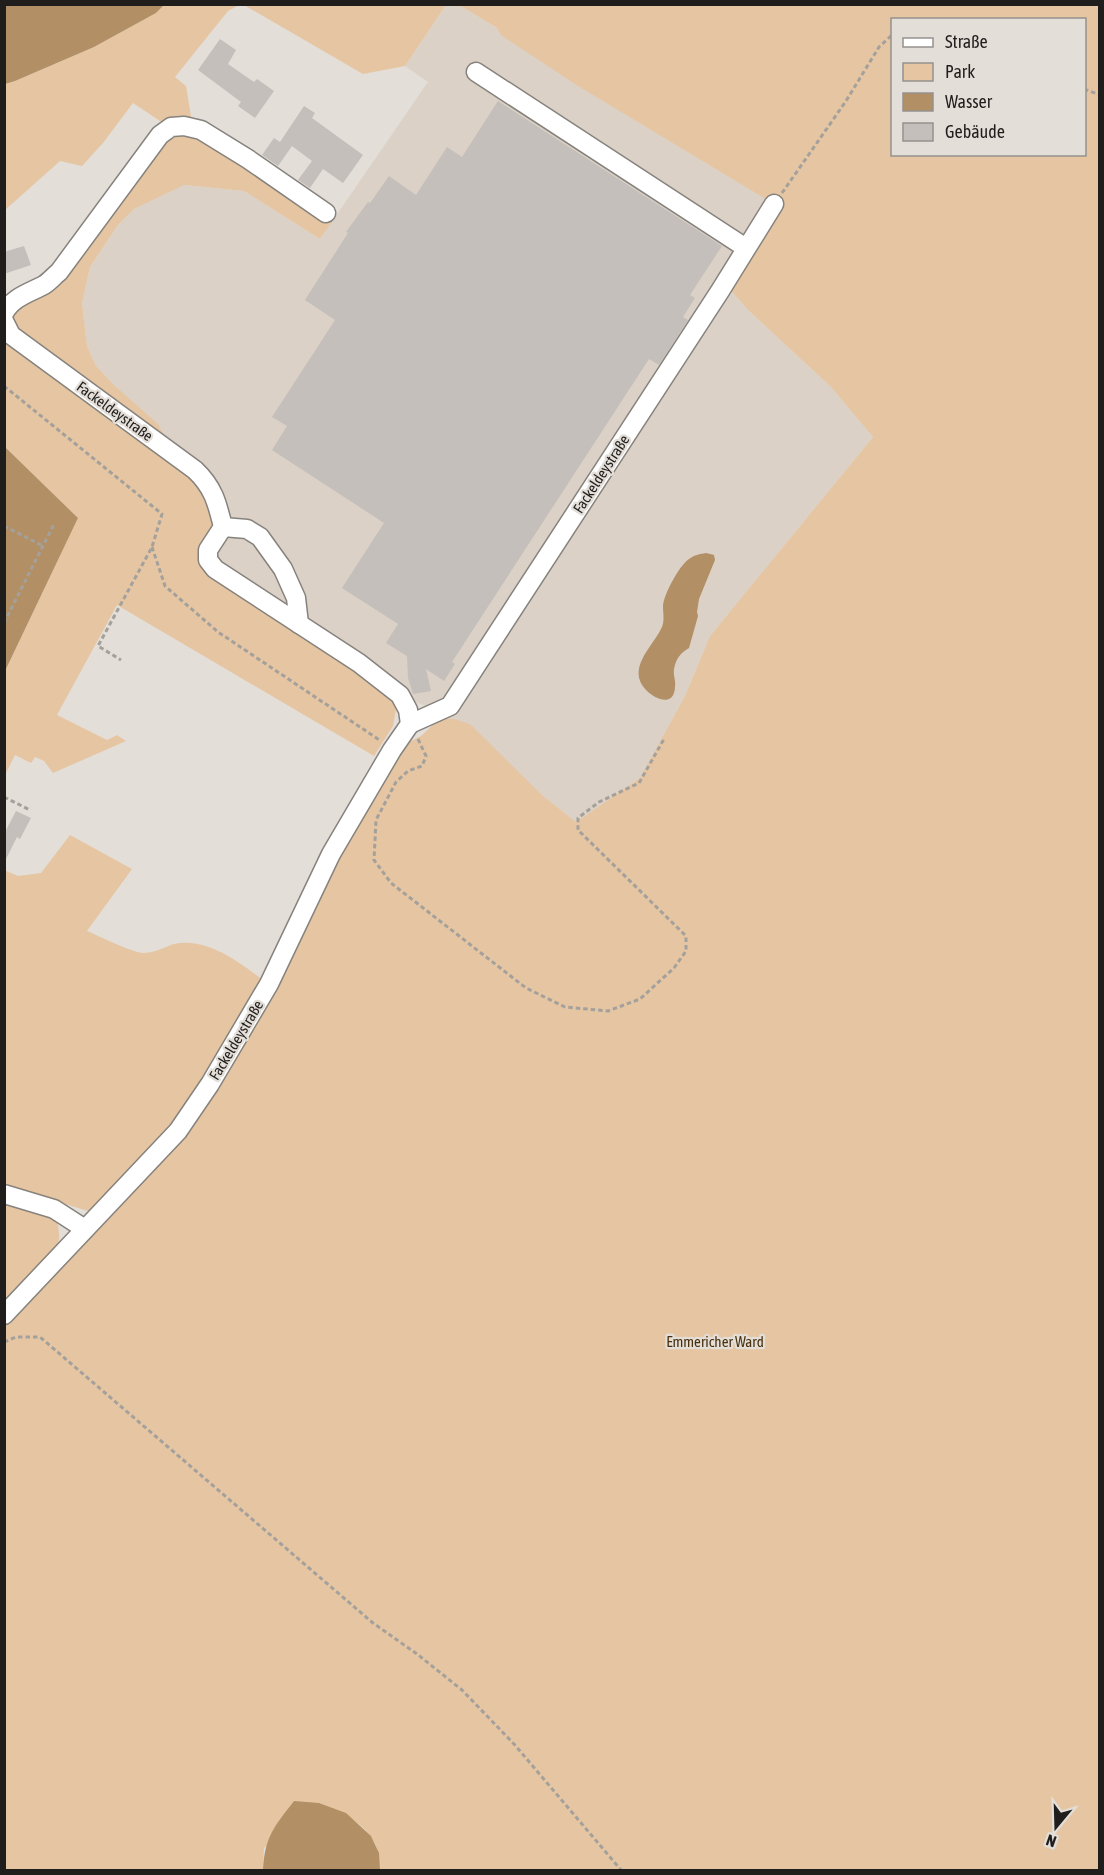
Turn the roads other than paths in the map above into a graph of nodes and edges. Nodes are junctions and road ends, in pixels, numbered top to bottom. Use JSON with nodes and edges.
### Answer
{"nodes":[{"id":1,"x":476,"y":72,"type":"dead end"},
{"id":2,"x":774,"y":204,"type":"road end"},
{"id":3,"x":326,"y":213,"type":"dead end"},
{"id":4,"x":746,"y":248,"type":"junction"},
{"id":5,"x":4,"y":313,"type":"edge"},
{"id":6,"x":4,"y":321,"type":"edge"},
{"id":7,"x":223,"y":526,"type":"junction"},
{"id":8,"x":299,"y":624,"type":"junction"},
{"id":9,"x":410,"y":724,"type":"junction"},
{"id":10,"x":4,"y":1194,"type":"edge"},
{"id":11,"x":85,"y":1229,"type":"junction"},
{"id":12,"x":4,"y":1315,"type":"edge"}],
"edges":[{"from":1,"to":4,"type":"street"},
{"from":2,"to":4,"type":"street","name":"Fackeldeystraße"},
{"from":3,"to":5,"type":"street"},
{"from":4,"to":9,"type":"street","name":"Fackeldeystraße"},
{"from":6,"to":7,"type":"street","name":"Fackeldeystraße"},
{"from":7,"to":8,"type":"street"},
{"from":7,"to":8,"type":"street"},
{"from":8,"to":9,"type":"street"},
{"from":9,"to":11,"type":"street","name":"Fackeldeystraße"},
{"from":10,"to":11,"type":"street"},
{"from":11,"to":12,"type":"street","name":"Fackeldeystraße"}]}
